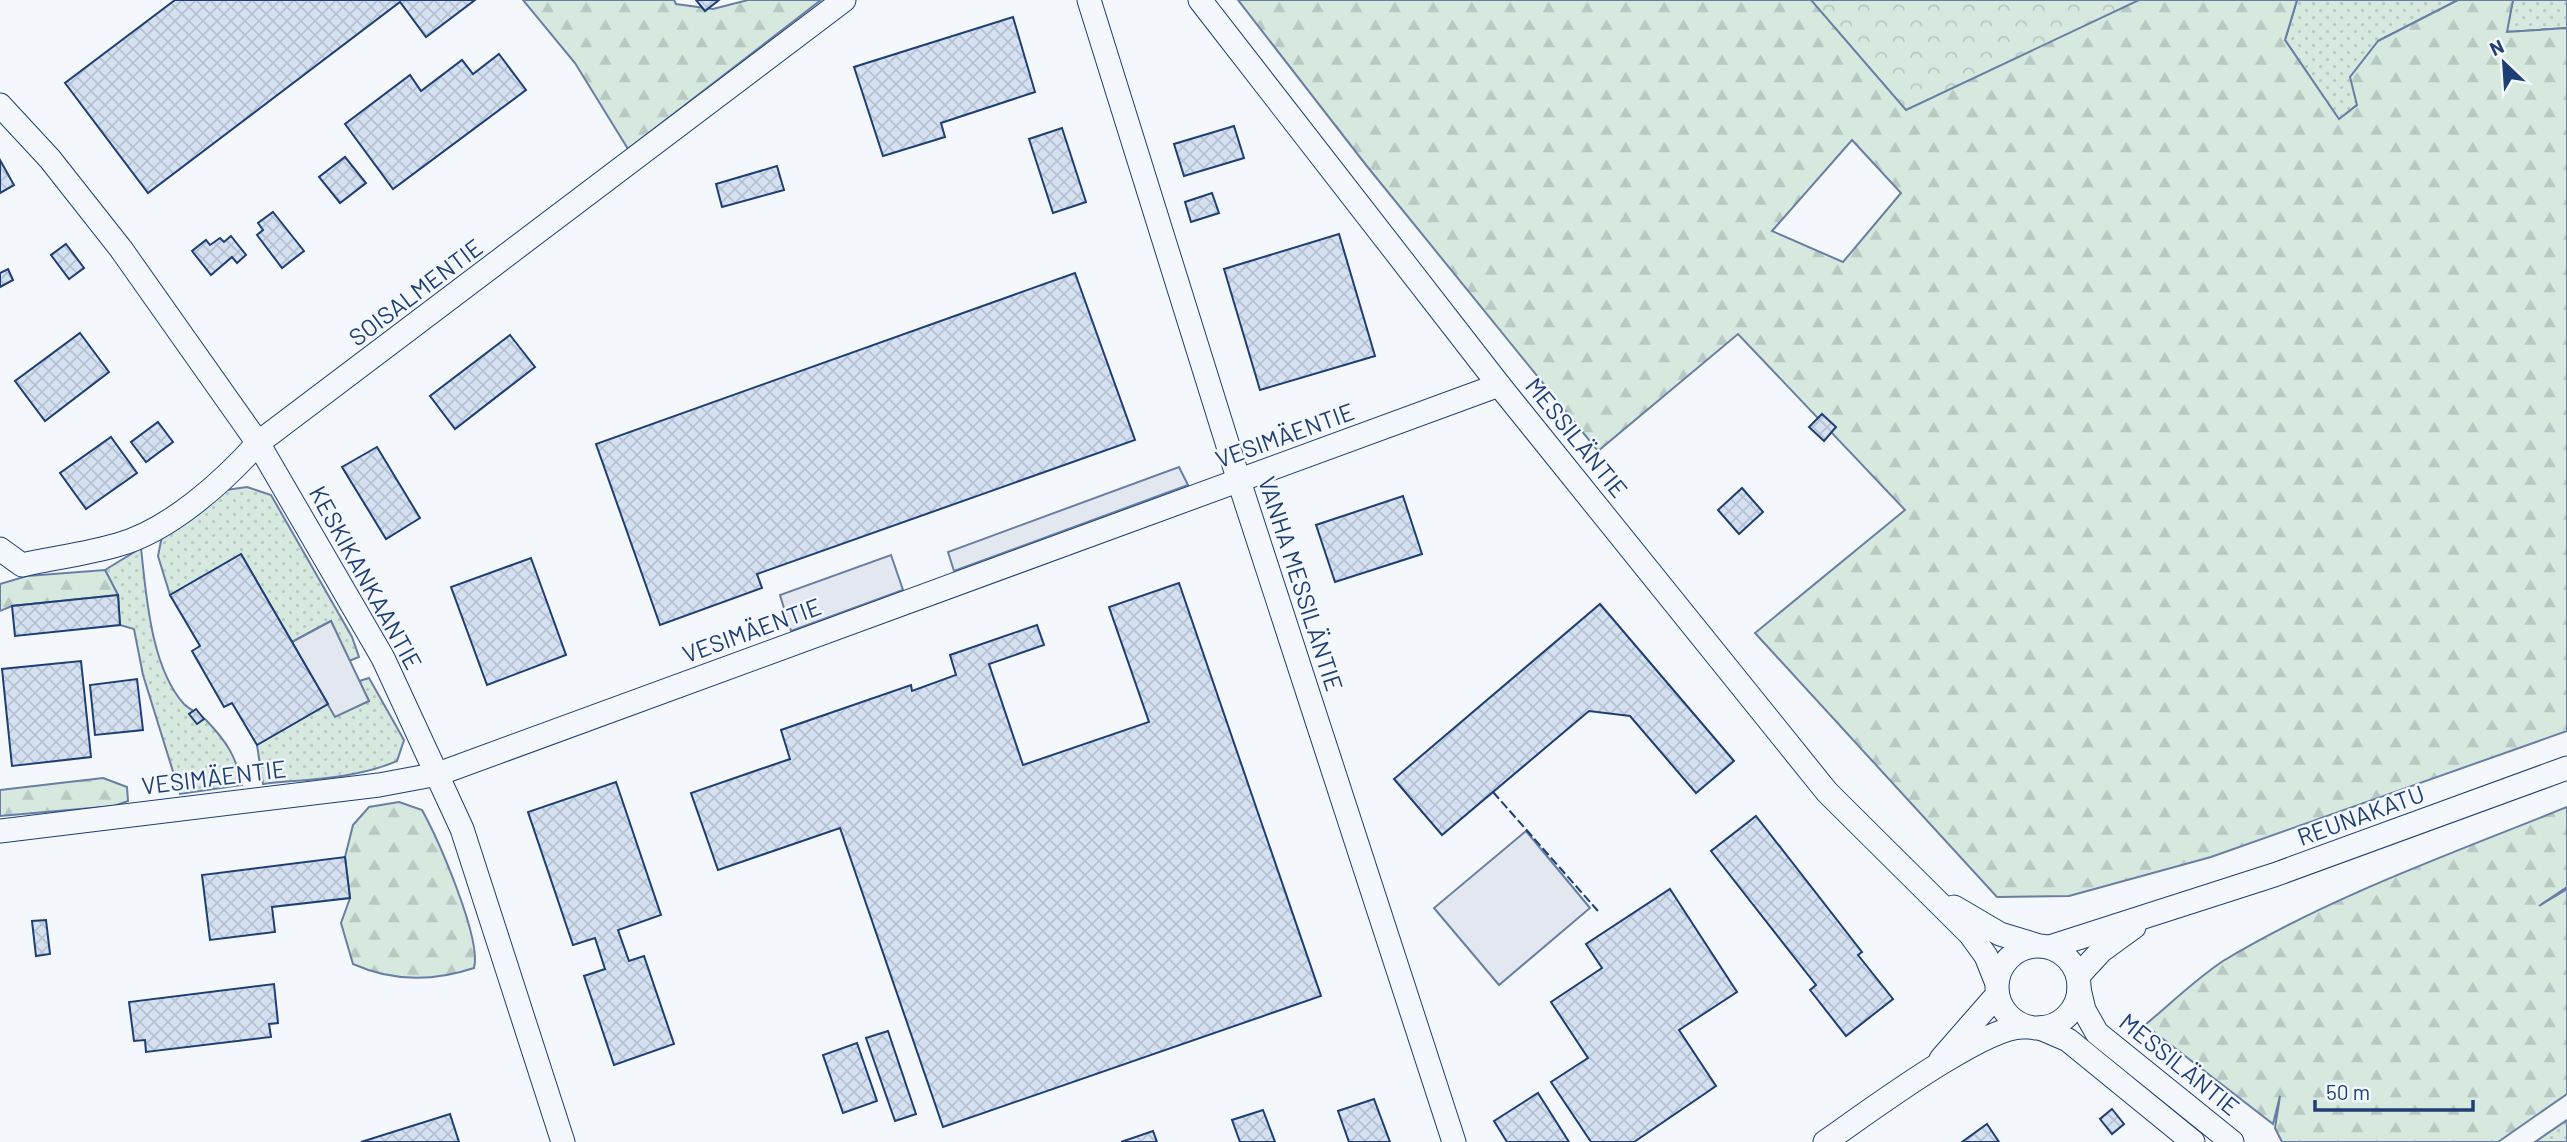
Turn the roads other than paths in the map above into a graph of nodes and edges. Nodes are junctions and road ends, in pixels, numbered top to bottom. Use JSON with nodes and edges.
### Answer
{"nodes":[{"id":1,"x":844,"y":0,"type":"edge"},
{"id":2,"x":1089,"y":0,"type":"edge"},
{"id":3,"x":1200,"y":0,"type":"edge"},
{"id":4,"x":0,"y":104,"type":"edge"},
{"id":5,"x":1499,"y":385,"type":"junction"},
{"id":6,"x":258,"y":443,"type":"junction"},
{"id":7,"x":1239,"y":481,"type":"junction"},
{"id":8,"x":0,"y":549,"type":"edge"},
{"id":9,"x":11,"y":567,"type":"edge"},
{"id":10,"x":2567,"y":768,"type":"edge"},
{"id":11,"x":439,"y":774,"type":"junction"},
{"id":12,"x":0,"y":831,"type":"edge"},
{"id":13,"x":1931,"y":892,"type":"junction"},
{"id":14,"x":2172,"y":909,"type":"junction"},
{"id":15,"x":2043,"y":946,"type":"junction"},
{"id":16,"x":2079,"y":983,"type":"junction"},
{"id":17,"x":1996,"y":988,"type":"junction"},
{"id":18,"x":2032,"y":1028,"type":"junction"},
{"id":19,"x":1933,"y":1068,"type":"junction"},
{"id":20,"x":564,"y":1142,"type":"edge"},
{"id":21,"x":1454,"y":1142,"type":"edge"},
{"id":22,"x":1825,"y":1142,"type":"edge"},
{"id":23,"x":2193,"y":1142,"type":"edge"},
{"id":24,"x":2232,"y":1142,"type":"edge"}],
"edges":[{"from":1,"to":6,"type":"street","name":"SOISALMENTIE"},
{"from":2,"to":7,"type":"street","name":"VANHA MESSILÄNTIE"},
{"from":3,"to":5,"type":"street","name":"MESSILÄNTIE"},
{"from":4,"to":6,"type":"street","name":"KESKIKANKAANTIE"},
{"from":5,"to":7,"type":"street","name":"VESIMÄENTIE"},
{"from":5,"to":13,"type":"street","name":"MESSILÄNTIE"},
{"from":6,"to":9,"type":"street","name":"SOISALMENTIE"},
{"from":6,"to":11,"type":"street","name":"KESKIKANKAANTIE"},
{"from":7,"to":11,"type":"street","name":"VESIMÄENTIE"},
{"from":7,"to":21,"type":"street","name":"VANHA MESSILÄNTIE"},
{"from":8,"to":9,"type":"street","name":"SOISALMENTIE"},
{"from":10,"to":14,"type":"street","name":"REUNAKATU"},
{"from":11,"to":12,"type":"street","name":"VESIMÄENTIE"},
{"from":11,"to":20,"type":"street","name":"KESKIKANKAANTIE"},
{"from":13,"to":15,"type":"street","name":"MESSILÄNTIE"},
{"from":13,"to":17,"type":"street","name":"MESSILÄNTIE"},
{"from":14,"to":15,"type":"street","name":"REUNAKATU"},
{"from":14,"to":16,"type":"street","name":"REUNAKATU"},
{"from":15,"to":16,"type":"street"},
{"from":15,"to":17,"type":"street"},
{"from":16,"to":18,"type":"street"},
{"from":16,"to":24,"type":"street","name":"MESSILÄNTIE"},
{"from":17,"to":18,"type":"street"},
{"from":17,"to":19,"type":"street"},
{"from":18,"to":19,"type":"street"},
{"from":18,"to":23,"type":"street","name":"MESSILÄNTIE"},
{"from":19,"to":22,"type":"street"}]}
